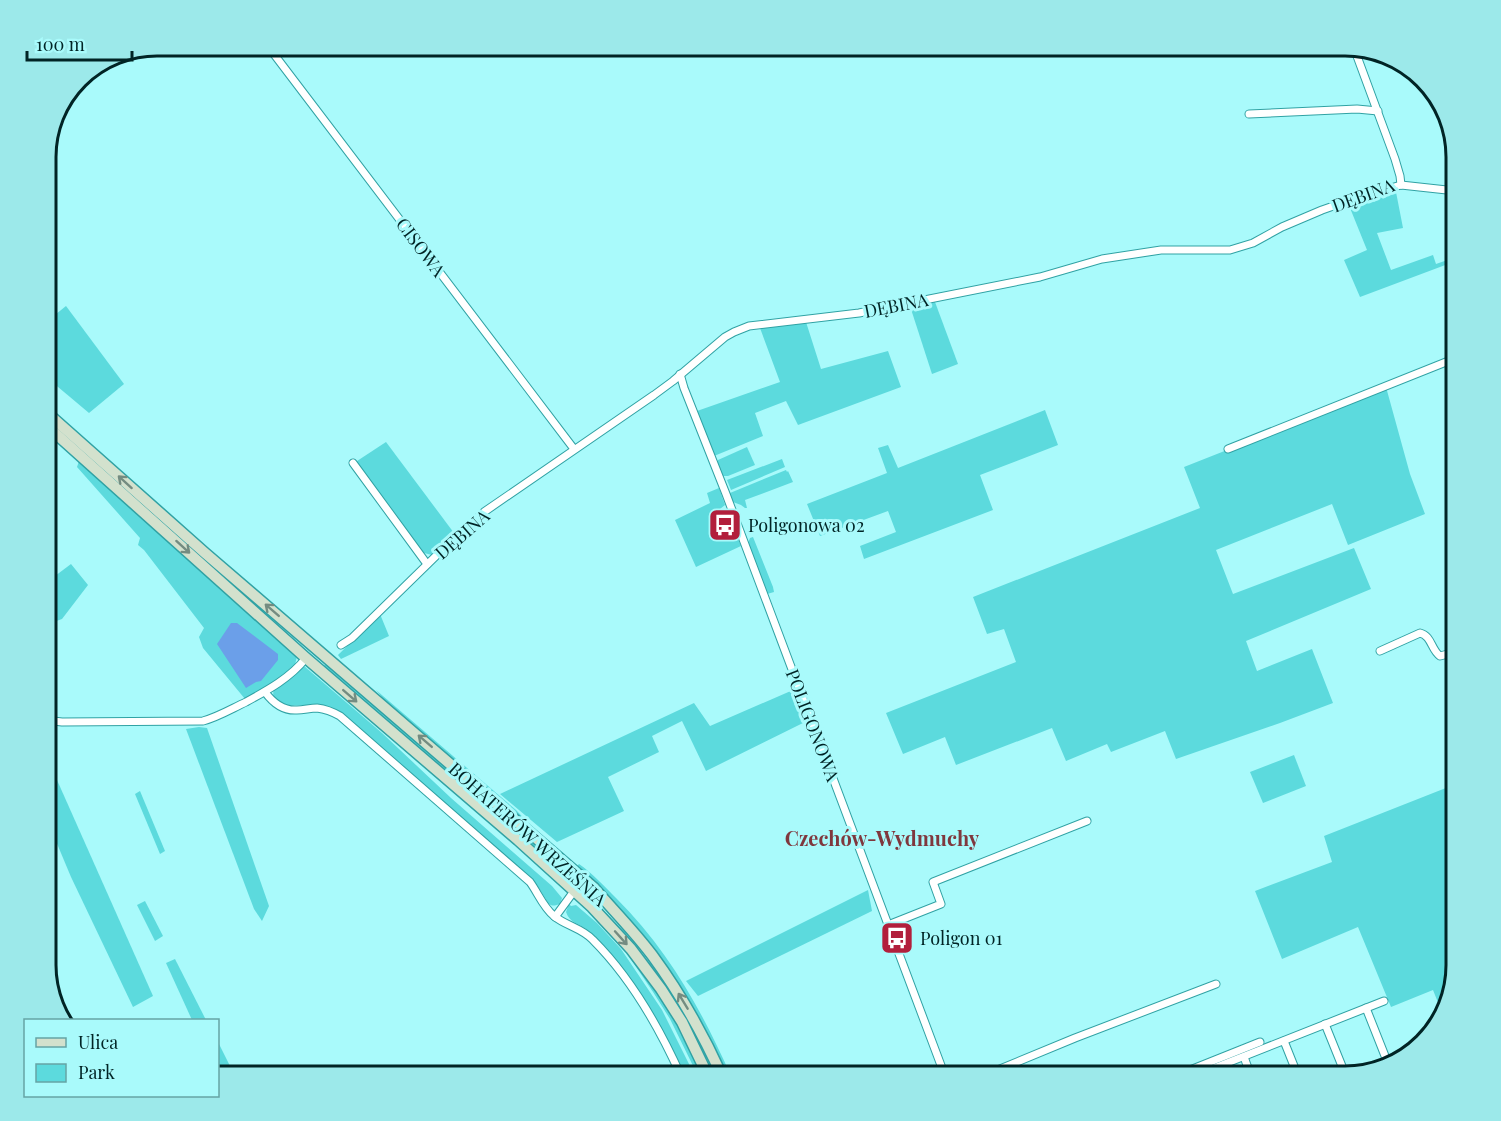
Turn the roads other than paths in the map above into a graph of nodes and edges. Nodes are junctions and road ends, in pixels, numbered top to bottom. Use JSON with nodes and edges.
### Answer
{"nodes":[{"id":1,"x":275,"y":56,"type":"edge"},
{"id":2,"x":1357,"y":57,"type":"edge"},
{"id":3,"x":1378,"y":111,"type":"junction"},
{"id":4,"x":1249,"y":114,"type":"dead end"},
{"id":5,"x":1401,"y":185,"type":"junction"},
{"id":6,"x":1446,"y":190,"type":"edge"},
{"id":7,"x":1446,"y":362,"type":"edge"},
{"id":8,"x":680,"y":374,"type":"junction"},
{"id":9,"x":673,"y":381,"type":"junction"},
{"id":10,"x":683,"y":386,"type":"junction"},
{"id":11,"x":56,"y":421,"type":"edge"},
{"id":12,"x":56,"y":434,"type":"edge"},
{"id":13,"x":574,"y":449,"type":"junction"},
{"id":14,"x":1228,"y":449,"type":"dead end"},
{"id":15,"x":353,"y":464,"type":"dead end"},
{"id":16,"x":427,"y":564,"type":"junction"},
{"id":17,"x":340,"y":645,"type":"dead end"},
{"id":18,"x":1380,"y":651,"type":"dead end"},
{"id":19,"x":1446,"y":654,"type":"edge"},
{"id":20,"x":306,"y":658,"type":"junction"},
{"id":21,"x":265,"y":692,"type":"junction"},
{"id":22,"x":56,"y":721,"type":"edge"},
{"id":23,"x":1087,"y":821,"type":"dead end"},
{"id":24,"x":583,"y":879,"type":"junction"},
{"id":25,"x":574,"y":890,"type":"junction"},
{"id":26,"x":555,"y":917,"type":"junction"},
{"id":27,"x":888,"y":925,"type":"junction"},
{"id":28,"x":1216,"y":984,"type":"dead end"},
{"id":29,"x":1384,"y":1001,"type":"dead end"},
{"id":30,"x":1366,"y":1008,"type":"junction"},
{"id":31,"x":1325,"y":1024,"type":"junction"},
{"id":32,"x":1284,"y":1041,"type":"junction"},
{"id":33,"x":1260,"y":1042,"type":"dead end"},
{"id":34,"x":1244,"y":1057,"type":"junction"},
{"id":35,"x":1385,"y":1057,"type":"edge"},
{"id":36,"x":676,"y":1066,"type":"edge"},
{"id":37,"x":703,"y":1066,"type":"edge"},
{"id":38,"x":717,"y":1066,"type":"edge"},
{"id":39,"x":941,"y":1066,"type":"edge"},
{"id":40,"x":1006,"y":1066,"type":"edge"},
{"id":41,"x":1200,"y":1066,"type":"edge"},
{"id":42,"x":1223,"y":1066,"type":"edge"},
{"id":43,"x":1247,"y":1066,"type":"edge"},
{"id":44,"x":1294,"y":1066,"type":"edge"},
{"id":45,"x":1342,"y":1066,"type":"edge"}],
"edges":[{"from":1,"to":13,"type":"street","name":"CISOWA"},
{"from":2,"to":3,"type":"street","name":"DĘBINA"},
{"from":3,"to":4,"type":"street"},
{"from":3,"to":5,"type":"street","name":"DĘBINA"},
{"from":5,"to":6,"type":"street"},
{"from":5,"to":8,"type":"street","name":"DĘBINA"},
{"from":7,"to":14,"type":"street"},
{"from":8,"to":9,"type":"street","name":"DĘBINA"},
{"from":8,"to":10,"type":"street","name":"POLIGONOWA"},
{"from":9,"to":10,"type":"street"},
{"from":9,"to":13,"type":"street","name":"DĘBINA"},
{"from":10,"to":27,"type":"street","name":"POLIGONOWA"},
{"from":24,"to":11,"type":"main road","name":"BOHATERÓW WRZEŚNIA","one_way":true},
{"from":12,"to":20,"type":"main road","name":"BOHATERÓW WRZEŚNIA","one_way":true},
{"from":13,"to":16,"type":"street","name":"DĘBINA"},
{"from":15,"to":16,"type":"street"},
{"from":16,"to":17,"type":"street","name":"DĘBINA"},
{"from":18,"to":19,"type":"street"},
{"from":20,"to":21,"type":"street"},
{"from":20,"to":25,"type":"main road","name":"BOHATERÓW WRZEŚNIA","one_way":true},
{"from":21,"to":22,"type":"street"},
{"from":21,"to":26,"type":"street"},
{"from":23,"to":27,"type":"street"},
{"from":24,"to":25,"type":"street"},
{"from":38,"to":24,"type":"main road","name":"BOHATERÓW WRZEŚNIA","one_way":true},
{"from":25,"to":26,"type":"street"},
{"from":25,"to":37,"type":"main road","name":"BOHATERÓW WRZEŚNIA","one_way":true},
{"from":26,"to":36,"type":"street"},
{"from":27,"to":39,"type":"street","name":"POLIGONOWA"},
{"from":28,"to":40,"type":"street"},
{"from":29,"to":30,"type":"street"},
{"from":30,"to":31,"type":"street"},
{"from":30,"to":35,"type":"street"},
{"from":31,"to":32,"type":"street"},
{"from":31,"to":45,"type":"street"},
{"from":32,"to":34,"type":"street"},
{"from":32,"to":44,"type":"street"},
{"from":33,"to":41,"type":"street"},
{"from":34,"to":42,"type":"street"},
{"from":34,"to":43,"type":"street"}]}
